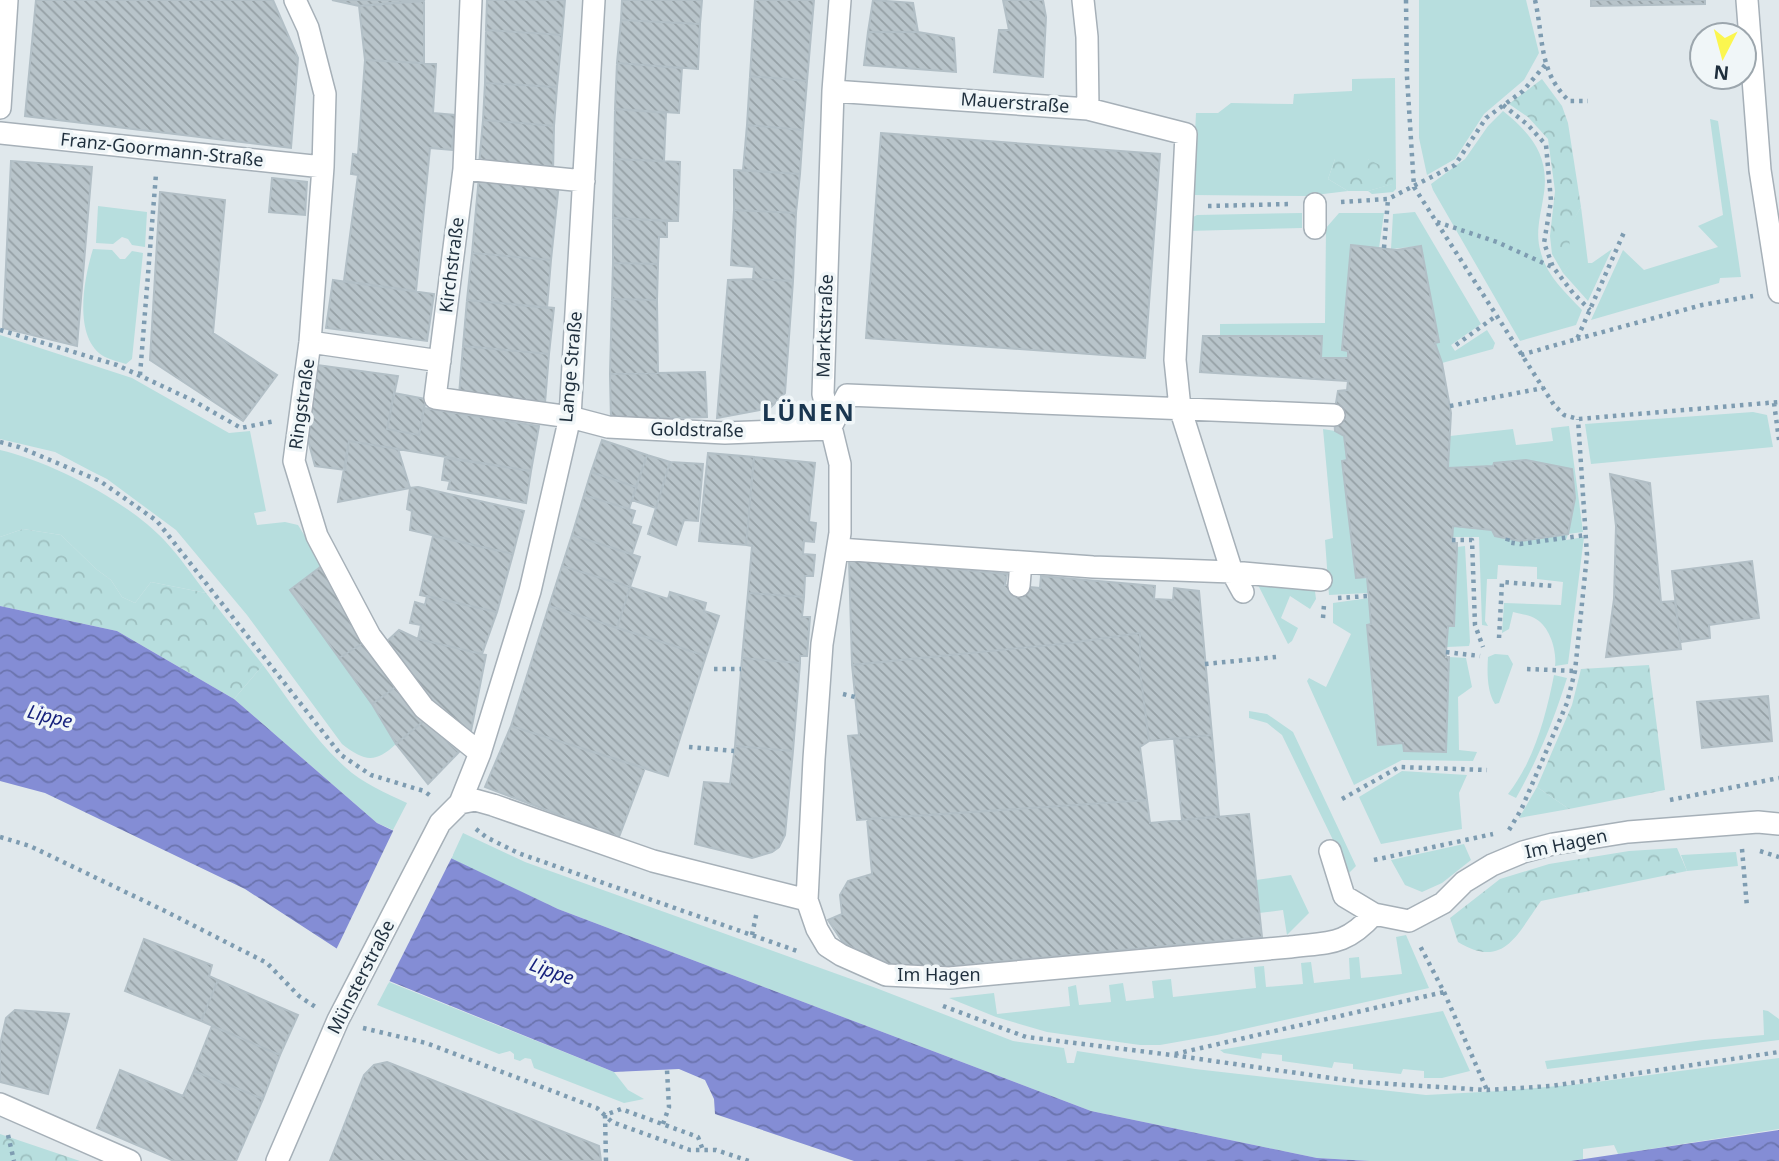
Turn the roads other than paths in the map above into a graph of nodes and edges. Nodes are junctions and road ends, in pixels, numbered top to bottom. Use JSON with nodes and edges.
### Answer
{"nodes":[{"id":1,"x":7,"y":0,"type":"edge"},
{"id":2,"x":295,"y":0,"type":"edge"},
{"id":3,"x":471,"y":0,"type":"edge"},
{"id":4,"x":594,"y":0,"type":"edge"},
{"id":5,"x":840,"y":0,"type":"edge"},
{"id":6,"x":1083,"y":0,"type":"edge"},
{"id":7,"x":1747,"y":0,"type":"edge"},
{"id":8,"x":834,"y":91,"type":"junction"},
{"id":9,"x":0,"y":108,"type":"edge"},
{"id":10,"x":1088,"y":109,"type":"junction"},
{"id":11,"x":0,"y":133,"type":"edge"},
{"id":12,"x":323,"y":167,"type":"junction"},
{"id":13,"x":464,"y":169,"type":"junction"},
{"id":14,"x":584,"y":181,"type":"junction"},
{"id":15,"x":1315,"y":204,"type":"dead end"},
{"id":16,"x":1315,"y":228,"type":"dead end"},
{"id":17,"x":1779,"y":292,"type":"edge"},
{"id":18,"x":310,"y":342,"type":"junction"},
{"id":19,"x":440,"y":361,"type":"junction"},
{"id":20,"x":1180,"y":408,"type":"junction"},
{"id":21,"x":1334,"y":415,"type":"dead end"},
{"id":22,"x":570,"y":417,"type":"junction"},
{"id":23,"x":830,"y":429,"type":"junction"},
{"id":24,"x":839,"y":549,"type":"junction"},
{"id":25,"x":1021,"y":562,"type":"junction"},
{"id":26,"x":1232,"y":572,"type":"junction"},
{"id":27,"x":1321,"y":580,"type":"dead end"},
{"id":28,"x":1019,"y":586,"type":"dead end"},
{"id":29,"x":1243,"y":592,"type":"dead end"},
{"id":30,"x":480,"y":752,"type":"junction"},
{"id":31,"x":464,"y":813,"type":"junction"},
{"id":32,"x":1769,"y":823,"type":"edge"},
{"id":33,"x":1330,"y":851,"type":"dead end"},
{"id":34,"x":807,"y":900,"type":"junction"},
{"id":35,"x":1374,"y":914,"type":"junction"},
{"id":36,"x":0,"y":1104,"type":"edge"},
{"id":37,"x":130,"y":1161,"type":"edge"},
{"id":38,"x":276,"y":1161,"type":"edge"}],
"edges":[{"from":1,"to":9,"type":"street"},
{"from":2,"to":12,"type":"street","name":"Ringstraße"},
{"from":3,"to":13,"type":"street","name":"Kirchstraße"},
{"from":4,"to":14,"type":"street","name":"Lange Straße"},
{"from":5,"to":8,"type":"street","name":"Marktstraße"},
{"from":6,"to":10,"type":"street","name":"Mauerstraße"},
{"from":7,"to":17,"type":"street"},
{"from":8,"to":10,"type":"street","name":"Mauerstraße"},
{"from":8,"to":23,"type":"street","name":"Marktstraße"},
{"from":10,"to":20,"type":"street"},
{"from":11,"to":12,"type":"street","name":"Franz-Goormann-Straße"},
{"from":12,"to":18,"type":"street","name":"Ringstraße"},
{"from":13,"to":14,"type":"street"},
{"from":13,"to":19,"type":"street","name":"Kirchstraße"},
{"from":14,"to":22,"type":"street","name":"Lange Straße"},
{"from":15,"to":16,"type":"street"},
{"from":18,"to":19,"type":"street"},
{"from":18,"to":30,"type":"street","name":"Ringstraße"},
{"from":19,"to":22,"type":"street","name":"Kirchstraße"},
{"from":20,"to":21,"type":"street"},
{"from":20,"to":23,"type":"street"},
{"from":20,"to":26,"type":"street"},
{"from":22,"to":23,"type":"street","name":"Goldstraße"},
{"from":22,"to":30,"type":"street","name":"Lange Straße"},
{"from":23,"to":24,"type":"street","name":"Marktstraße"},
{"from":24,"to":25,"type":"street"},
{"from":24,"to":34,"type":"street","name":"Marktstraße"},
{"from":25,"to":26,"type":"street"},
{"from":25,"to":28,"type":"street"},
{"from":26,"to":27,"type":"street"},
{"from":26,"to":29,"type":"street"},
{"from":30,"to":31,"type":"street","name":"Lange Straße"},
{"from":31,"to":34,"type":"street"},
{"from":31,"to":38,"type":"street","name":"Münsterstraße"},
{"from":32,"to":35,"type":"street","name":"Im Hagen"},
{"from":33,"to":35,"type":"street"},
{"from":34,"to":35,"type":"street","name":"Im Hagen"},
{"from":36,"to":37,"type":"street"}]}
